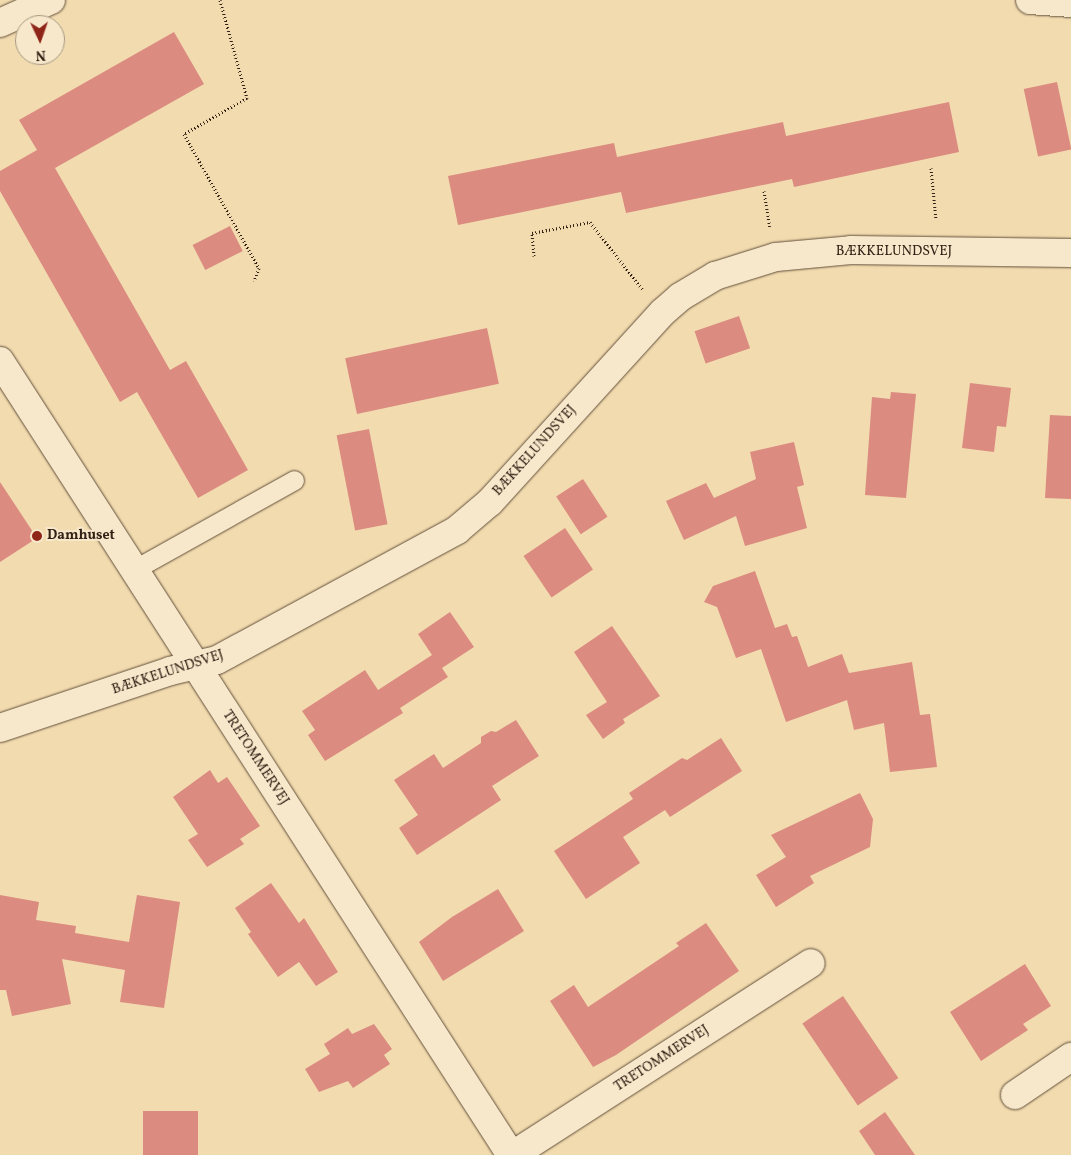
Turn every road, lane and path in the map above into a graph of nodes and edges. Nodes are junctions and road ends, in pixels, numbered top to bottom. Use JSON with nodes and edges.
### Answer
{"nodes":[{"id":1,"x":51,"y":0,"type":"edge"},
{"id":2,"x":220,"y":0,"type":"edge"},
{"id":3,"x":1030,"y":0,"type":"edge"},
{"id":4,"x":1071,"y":3,"type":"edge"},
{"id":5,"x":0,"y":23,"type":"edge"},
{"id":6,"x":930,"y":168,"type":"dead end"},
{"id":7,"x":764,"y":191,"type":"dead end"},
{"id":8,"x":939,"y":251,"type":"junction"},
{"id":9,"x":1071,"y":253,"type":"edge"},
{"id":10,"x":534,"y":256,"type":"dead end"},
{"id":11,"x":776,"y":257,"type":"junction"},
{"id":12,"x":254,"y":281,"type":"dead end"},
{"id":13,"x":663,"y":312,"type":"junction"},
{"id":14,"x":0,"y":361,"type":"edge"},
{"id":15,"x":294,"y":480,"type":"dead end"},
{"id":16,"x":135,"y":569,"type":"junction"},
{"id":17,"x":196,"y":665,"type":"junction"},
{"id":18,"x":0,"y":728,"type":"edge"},
{"id":19,"x":811,"y":963,"type":"dead end"},
{"id":20,"x":1071,"y":1057,"type":"edge"},
{"id":21,"x":1015,"y":1095,"type":"dead end"},
{"id":22,"x":512,"y":1155,"type":"edge"}],
"edges":[{"from":1,"to":5,"type":"street"},
{"from":2,"to":12,"type":"path"},
{"from":3,"to":4,"type":"street"},
{"from":6,"to":8,"type":"path"},
{"from":7,"to":11,"type":"path"},
{"from":8,"to":9,"type":"street","name":"BÆKKELUNDSVEJ"},
{"from":8,"to":11,"type":"street","name":"BÆKKELUNDSVEJ"},
{"from":10,"to":13,"type":"path"},
{"from":11,"to":13,"type":"street","name":"BÆKKELUNDSVEJ"},
{"from":13,"to":17,"type":"street","name":"BÆKKELUNDSVEJ"},
{"from":14,"to":16,"type":"street","name":"TRETOMMERVEJ"},
{"from":15,"to":16,"type":"lane"},
{"from":16,"to":17,"type":"street","name":"TRETOMMERVEJ"},
{"from":17,"to":18,"type":"street","name":"BÆKKELUNDSVEJ"},
{"from":17,"to":22,"type":"street","name":"TRETOMMERVEJ"},
{"from":19,"to":22,"type":"street","name":"TRETOMMERVEJ"},
{"from":20,"to":21,"type":"street"}]}
